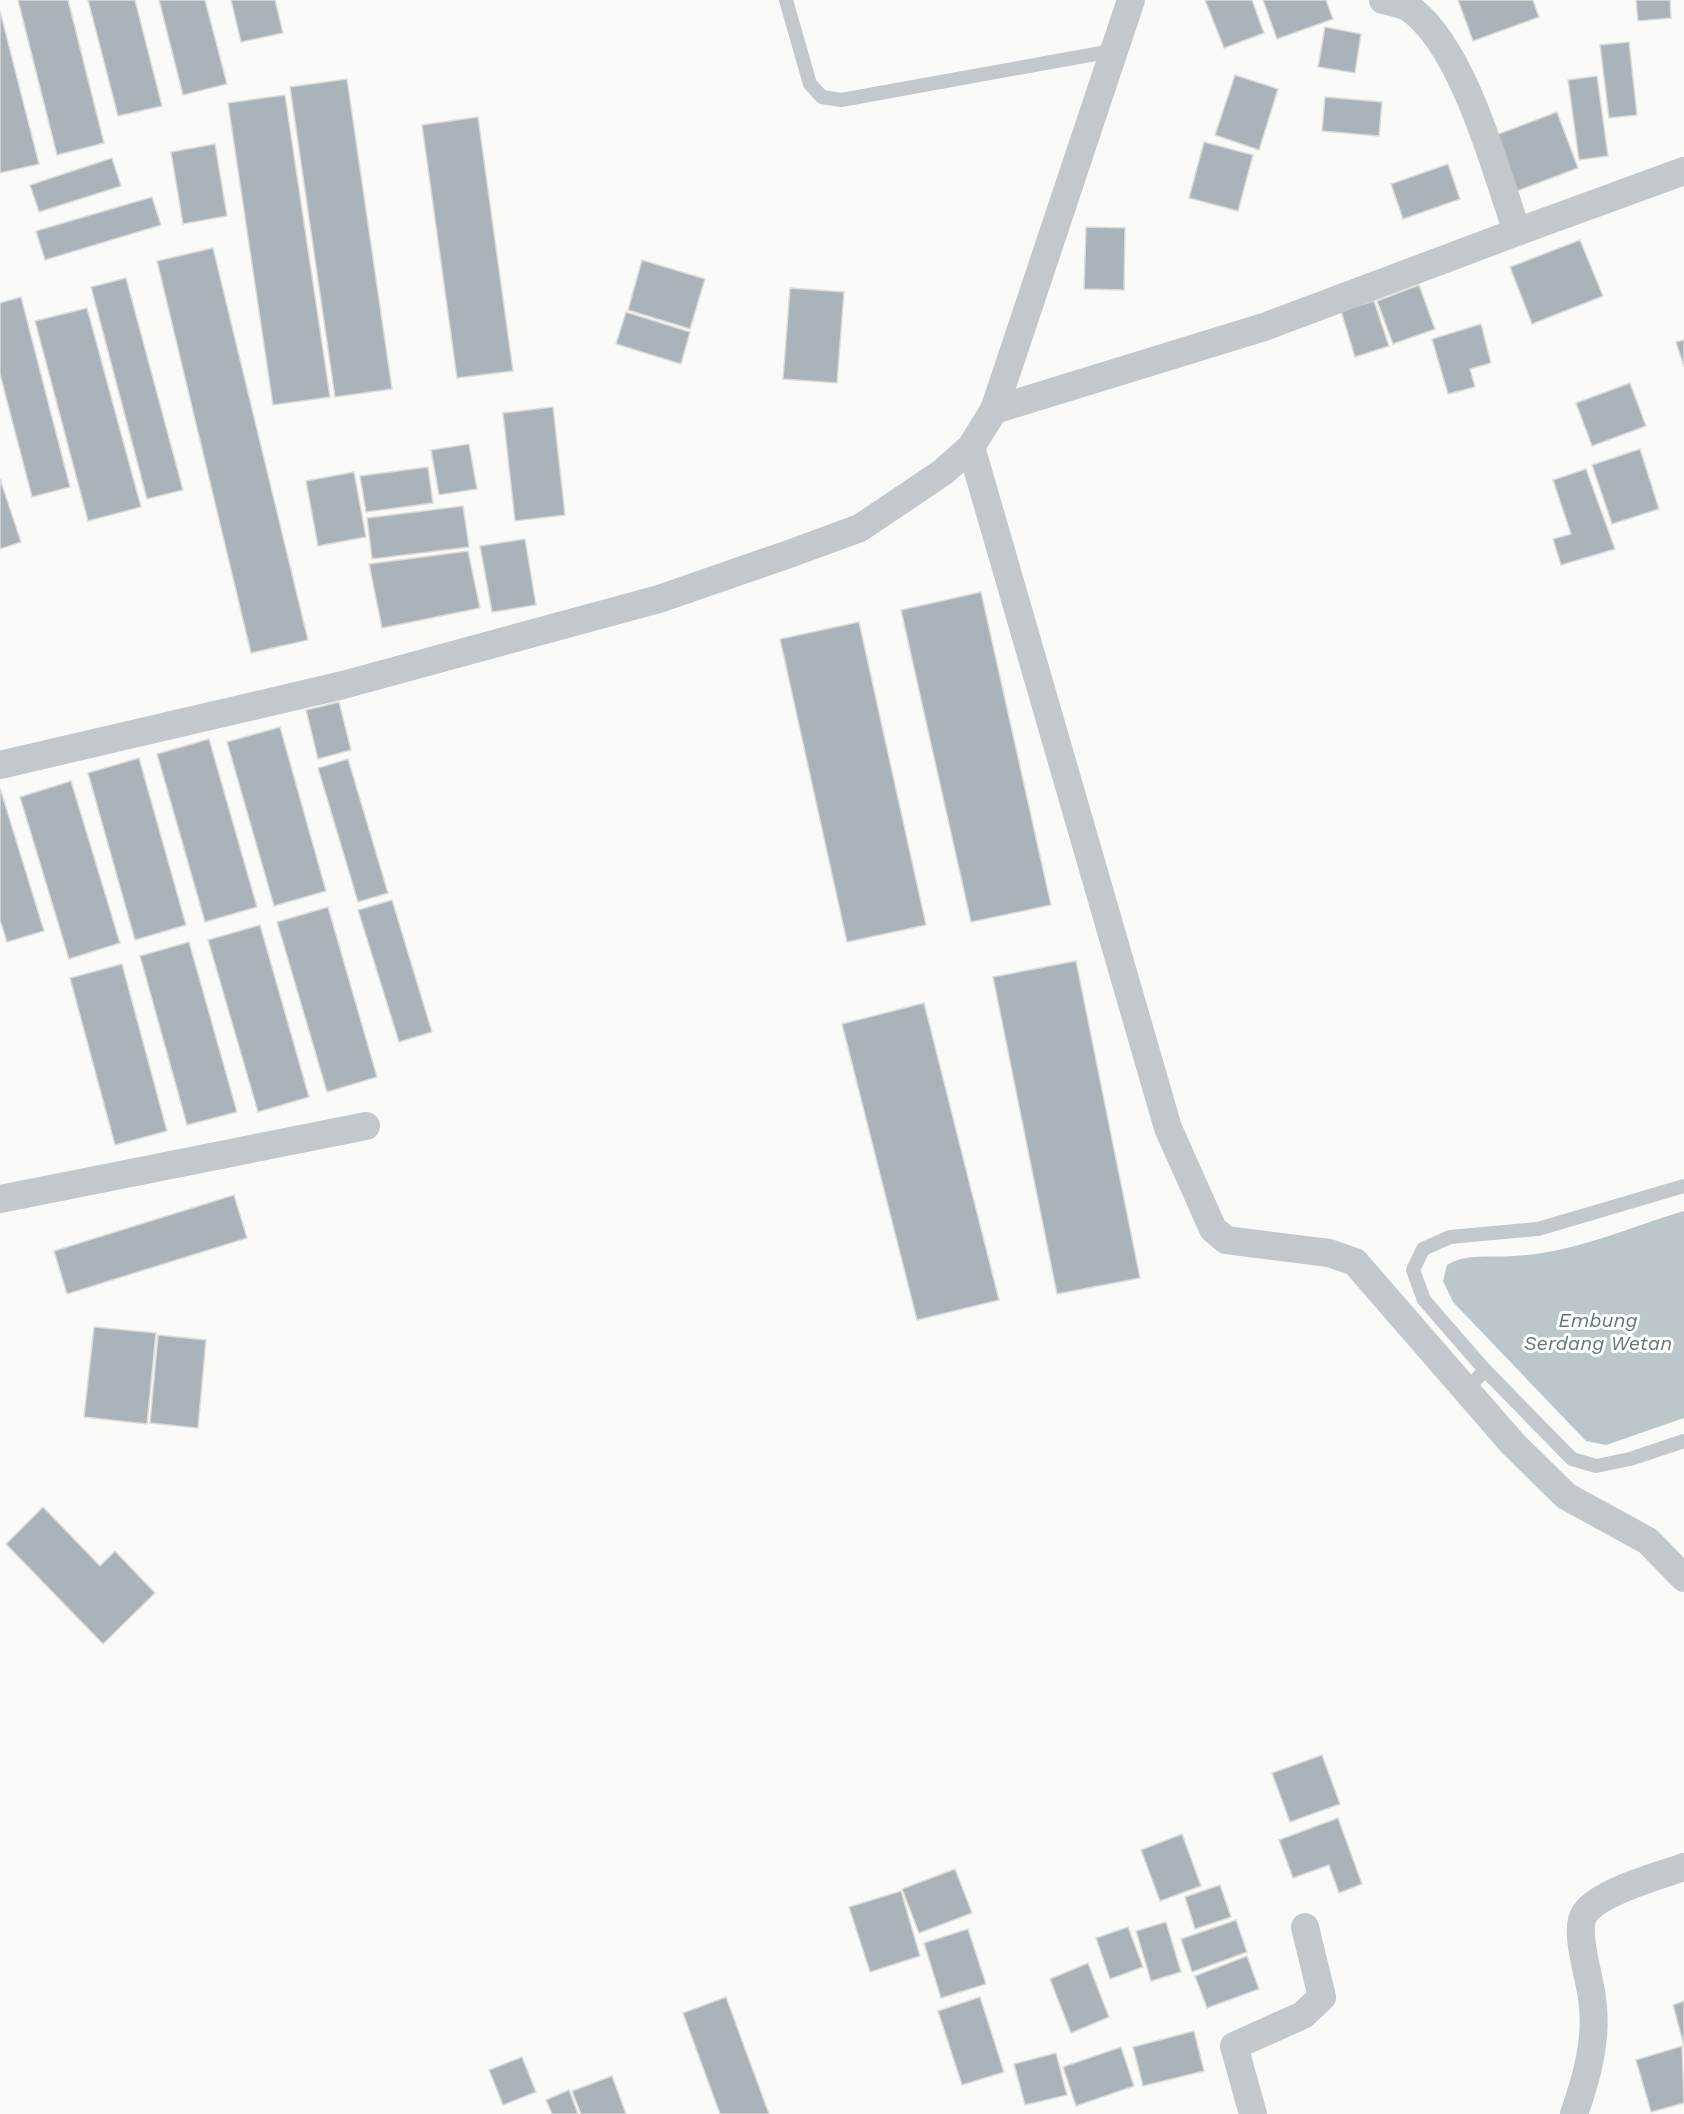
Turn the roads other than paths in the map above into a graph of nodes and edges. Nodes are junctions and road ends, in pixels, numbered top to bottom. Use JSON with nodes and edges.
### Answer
{"nodes":[{"id":1,"x":786,"y":0,"type":"edge"},
{"id":2,"x":1131,"y":0,"type":"edge"},
{"id":3,"x":1383,"y":0,"type":"edge"},
{"id":4,"x":1112,"y":51,"type":"junction"},
{"id":5,"x":1684,"y":171,"type":"edge"},
{"id":6,"x":1517,"y":232,"type":"junction"},
{"id":7,"x":994,"y":410,"type":"junction"},
{"id":8,"x":971,"y":447,"type":"junction"},
{"id":9,"x":0,"y":765,"type":"edge"},
{"id":10,"x":366,"y":1126,"type":"dead end"},
{"id":11,"x":1684,"y":1186,"type":"edge"},
{"id":12,"x":0,"y":1199,"type":"edge"},
{"id":13,"x":1485,"y":1370,"type":"junction"},
{"id":14,"x":1466,"y":1390,"type":"junction"},
{"id":15,"x":1684,"y":1441,"type":"edge"},
{"id":16,"x":1684,"y":1578,"type":"edge"},
{"id":17,"x":1684,"y":1867,"type":"edge"},
{"id":18,"x":1305,"y":1928,"type":"dead end"},
{"id":19,"x":1253,"y":2114,"type":"edge"},
{"id":20,"x":1575,"y":2114,"type":"edge"}],
"edges":[{"from":1,"to":4,"type":"lane"},
{"from":2,"to":4,"type":"street"},
{"from":3,"to":6,"type":"street"},
{"from":4,"to":7,"type":"street"},
{"from":5,"to":6,"type":"street"},
{"from":6,"to":7,"type":"street"},
{"from":7,"to":8,"type":"street"},
{"from":8,"to":9,"type":"street"},
{"from":8,"to":14,"type":"street"},
{"from":10,"to":12,"type":"street"},
{"from":11,"to":13,"type":"lane"},
{"from":13,"to":14,"type":"lane"},
{"from":13,"to":15,"type":"lane"},
{"from":14,"to":16,"type":"street"},
{"from":17,"to":20,"type":"street"},
{"from":18,"to":19,"type":"street"}]}
